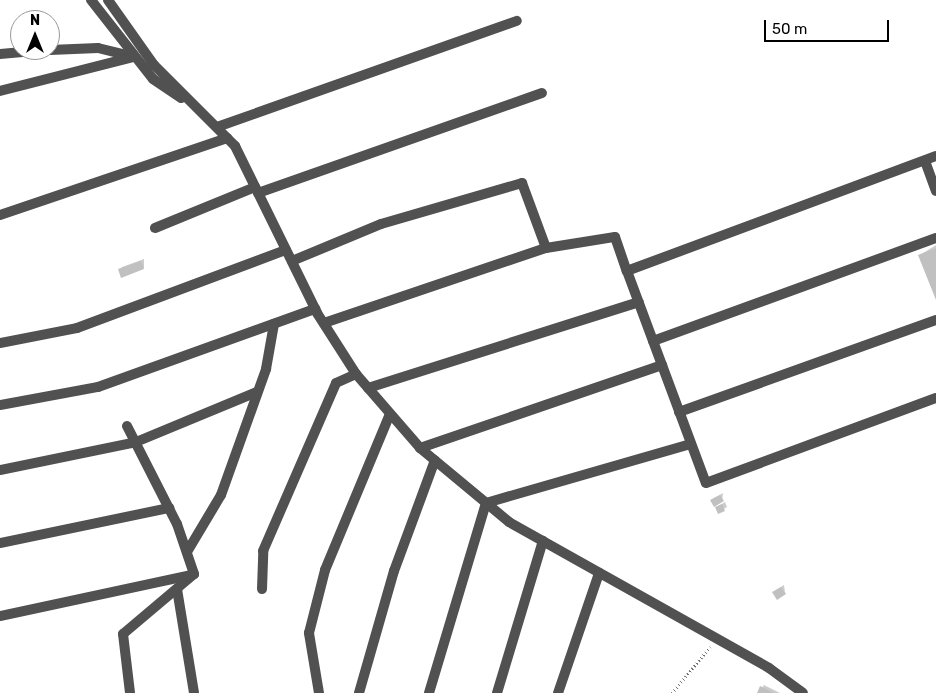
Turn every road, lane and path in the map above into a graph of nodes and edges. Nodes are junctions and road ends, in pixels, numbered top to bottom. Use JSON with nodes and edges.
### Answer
{"nodes":[{"id":1,"x":91,"y":0,"type":"edge"},
{"id":2,"x":108,"y":0,"type":"edge"},
{"id":3,"x":517,"y":21,"type":"dead end"},
{"id":4,"x":60,"y":50,"type":"edge"},
{"id":5,"x":133,"y":57,"type":"junction"},
{"id":6,"x":0,"y":91,"type":"edge"},
{"id":7,"x":542,"y":93,"type":"dead end"},
{"id":8,"x":203,"y":112,"type":"junction"},
{"id":9,"x":218,"y":127,"type":"junction"},
{"id":10,"x":227,"y":138,"type":"junction"},
{"id":11,"x":936,"y":156,"type":"edge"},
{"id":12,"x":925,"y":161,"type":"junction"},
{"id":13,"x":256,"y":190,"type":"junction"},
{"id":14,"x":936,"y":191,"type":"edge"},
{"id":15,"x":0,"y":215,"type":"edge"},
{"id":16,"x":155,"y":228,"type":"dead end"},
{"id":17,"x":936,"y":238,"type":"edge"},
{"id":18,"x":546,"y":248,"type":"junction"},
{"id":19,"x":286,"y":250,"type":"junction"},
{"id":20,"x":292,"y":261,"type":"junction"},
{"id":21,"x":627,"y":271,"type":"junction"},
{"id":22,"x":639,"y":302,"type":"junction"},
{"id":23,"x":315,"y":309,"type":"junction"},
{"id":24,"x":936,"y":320,"type":"edge"},
{"id":25,"x":324,"y":323,"type":"junction"},
{"id":26,"x":274,"y":324,"type":"junction"},
{"id":27,"x":653,"y":341,"type":"junction"},
{"id":28,"x":0,"y":343,"type":"edge"},
{"id":29,"x":662,"y":365,"type":"junction"},
{"id":30,"x":356,"y":374,"type":"junction"},
{"id":31,"x":368,"y":388,"type":"junction"},
{"id":32,"x":257,"y":392,"type":"junction"},
{"id":33,"x":936,"y":398,"type":"edge"},
{"id":34,"x":0,"y":405,"type":"edge"},
{"id":35,"x":679,"y":412,"type":"junction"},
{"id":36,"x":390,"y":414,"type":"junction"},
{"id":37,"x":127,"y":426,"type":"dead end"},
{"id":38,"x":136,"y":442,"type":"junction"},
{"id":39,"x":691,"y":444,"type":"junction"},
{"id":40,"x":420,"y":448,"type":"junction"},
{"id":41,"x":435,"y":460,"type":"junction"},
{"id":42,"x":0,"y":470,"type":"edge"},
{"id":43,"x":486,"y":503,"type":"junction"},
{"id":44,"x":169,"y":508,"type":"junction"},
{"id":45,"x":543,"y":541,"type":"junction"},
{"id":46,"x":0,"y":543,"type":"edge"},
{"id":47,"x":187,"y":552,"type":"junction"},
{"id":48,"x":599,"y":572,"type":"junction"},
{"id":49,"x":194,"y":574,"type":"junction"},
{"id":50,"x":176,"y":589,"type":"junction"},
{"id":51,"x":262,"y":589,"type":"dead end"},
{"id":52,"x":0,"y":616,"type":"edge"},
{"id":53,"x":717,"y":639,"type":"junction"},
{"id":54,"x":674,"y":691,"type":"edge"},
{"id":55,"x":130,"y":693,"type":"edge"},
{"id":56,"x":194,"y":693,"type":"edge"},
{"id":57,"x":319,"y":693,"type":"edge"},
{"id":58,"x":359,"y":693,"type":"edge"},
{"id":59,"x":429,"y":693,"type":"edge"},
{"id":60,"x":498,"y":693,"type":"edge"},
{"id":61,"x":558,"y":693,"type":"edge"},
{"id":62,"x":680,"y":693,"type":"edge"},
{"id":63,"x":803,"y":693,"type":"edge"}],
"edges":[{"from":1,"to":5,"type":"street"},
{"from":2,"to":8,"type":"street"},
{"from":3,"to":9,"type":"street"},
{"from":4,"to":5,"type":"street"},
{"from":5,"to":6,"type":"street"},
{"from":5,"to":8,"type":"street"},
{"from":7,"to":13,"type":"street"},
{"from":8,"to":9,"type":"street"},
{"from":9,"to":10,"type":"street"},
{"from":10,"to":13,"type":"street"},
{"from":10,"to":15,"type":"street"},
{"from":11,"to":12,"type":"street"},
{"from":12,"to":14,"type":"street"},
{"from":12,"to":21,"type":"street"},
{"from":13,"to":16,"type":"street"},
{"from":13,"to":19,"type":"street"},
{"from":17,"to":27,"type":"street"},
{"from":18,"to":20,"type":"street"},
{"from":18,"to":21,"type":"street"},
{"from":18,"to":25,"type":"street"},
{"from":19,"to":20,"type":"street"},
{"from":19,"to":28,"type":"street"},
{"from":20,"to":23,"type":"street"},
{"from":21,"to":22,"type":"street"},
{"from":22,"to":27,"type":"street"},
{"from":22,"to":31,"type":"street"},
{"from":23,"to":25,"type":"street"},
{"from":23,"to":26,"type":"street"},
{"from":24,"to":35,"type":"street"},
{"from":25,"to":30,"type":"street"},
{"from":26,"to":32,"type":"street"},
{"from":26,"to":34,"type":"street"},
{"from":27,"to":29,"type":"street"},
{"from":29,"to":35,"type":"street"},
{"from":29,"to":40,"type":"street"},
{"from":30,"to":31,"type":"street"},
{"from":30,"to":51,"type":"street"},
{"from":31,"to":36,"type":"street"},
{"from":32,"to":38,"type":"street"},
{"from":32,"to":47,"type":"street"},
{"from":33,"to":39,"type":"street"},
{"from":35,"to":39,"type":"street"},
{"from":36,"to":40,"type":"street"},
{"from":36,"to":57,"type":"street"},
{"from":37,"to":38,"type":"street"},
{"from":38,"to":42,"type":"street"},
{"from":38,"to":44,"type":"street"},
{"from":39,"to":43,"type":"street"},
{"from":40,"to":41,"type":"street"},
{"from":41,"to":43,"type":"street"},
{"from":41,"to":58,"type":"street"},
{"from":43,"to":45,"type":"street"},
{"from":43,"to":59,"type":"street"},
{"from":44,"to":46,"type":"street"},
{"from":44,"to":47,"type":"street"},
{"from":45,"to":48,"type":"street"},
{"from":45,"to":60,"type":"street"},
{"from":47,"to":49,"type":"street"},
{"from":48,"to":53,"type":"street"},
{"from":48,"to":61,"type":"street"},
{"from":49,"to":50,"type":"street"},
{"from":49,"to":52,"type":"street"},
{"from":50,"to":55,"type":"street"},
{"from":50,"to":56,"type":"street"},
{"from":53,"to":54,"type":"path"},
{"from":53,"to":63,"type":"street"},
{"from":54,"to":62,"type":"path"}]}
